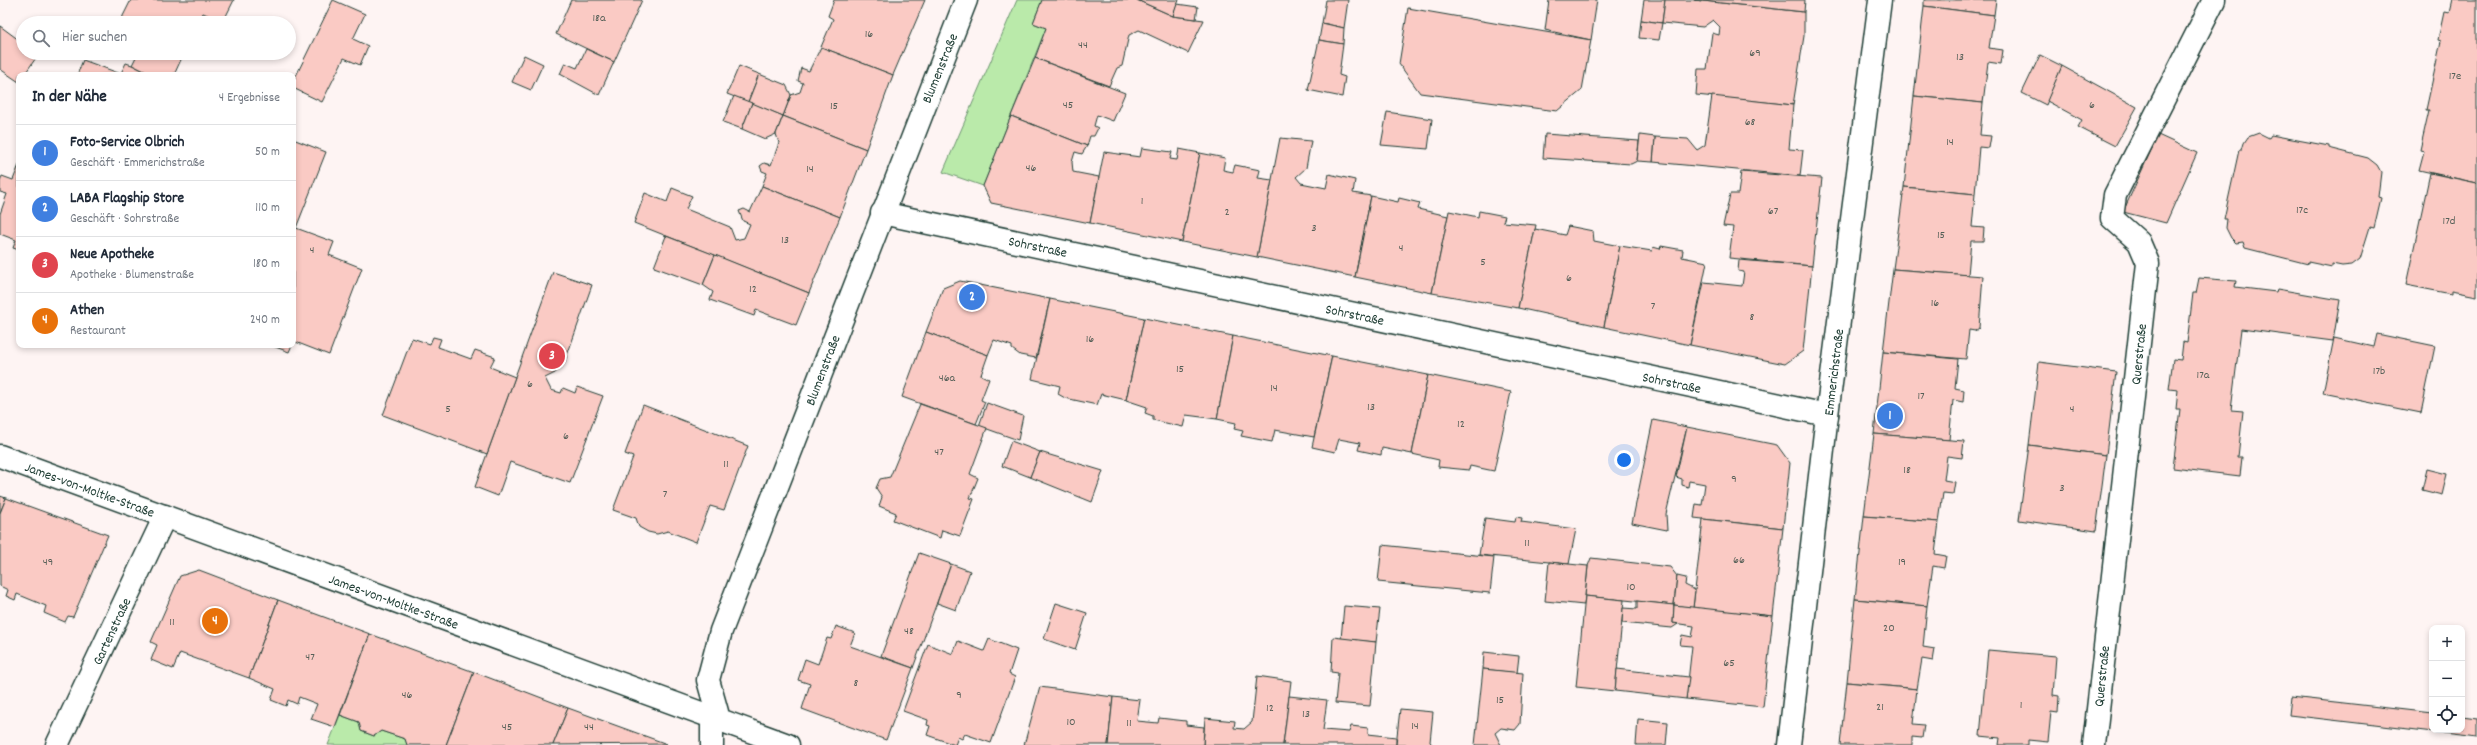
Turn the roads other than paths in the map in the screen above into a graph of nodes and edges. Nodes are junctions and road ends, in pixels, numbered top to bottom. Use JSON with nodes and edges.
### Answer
{"nodes":[{"id":1,"x":966,"y":0,"type":"edge"},
{"id":2,"x":1880,"y":0,"type":"edge"},
{"id":3,"x":2214,"y":0,"type":"edge"},
{"id":4,"x":882,"y":213,"type":"junction"},
{"id":5,"x":1827,"y":415,"type":"junction"},
{"id":6,"x":0,"y":456,"type":"edge"},
{"id":7,"x":165,"y":516,"type":"junction"},
{"id":8,"x":714,"y":719,"type":"junction"},
{"id":9,"x":57,"y":745,"type":"edge"},
{"id":10,"x":712,"y":745,"type":"edge"},
{"id":11,"x":788,"y":745,"type":"edge"},
{"id":12,"x":1790,"y":745,"type":"edge"},
{"id":13,"x":2094,"y":745,"type":"edge"}],
"edges":[{"from":1,"to":4,"type":"street","name":"Blumenstraße"},
{"from":2,"to":5,"type":"street","name":"Emmerichstraße"},
{"from":3,"to":13,"type":"street","name":"Querstraße"},
{"from":4,"to":5,"type":"street","name":"Sohrstraße"},
{"from":4,"to":8,"type":"street","name":"Blumenstraße"},
{"from":5,"to":12,"type":"street","name":"Emmerichstraße"},
{"from":6,"to":7,"type":"street","name":"James-von-Moltke-Straße"},
{"from":7,"to":8,"type":"street","name":"James-von-Moltke-Straße"},
{"from":7,"to":9,"type":"street","name":"Gartenstraße"},
{"from":8,"to":10,"type":"street","name":"Blumenstraße"},
{"from":8,"to":11,"type":"street","name":"James-von-Moltke-Straße"}]}
